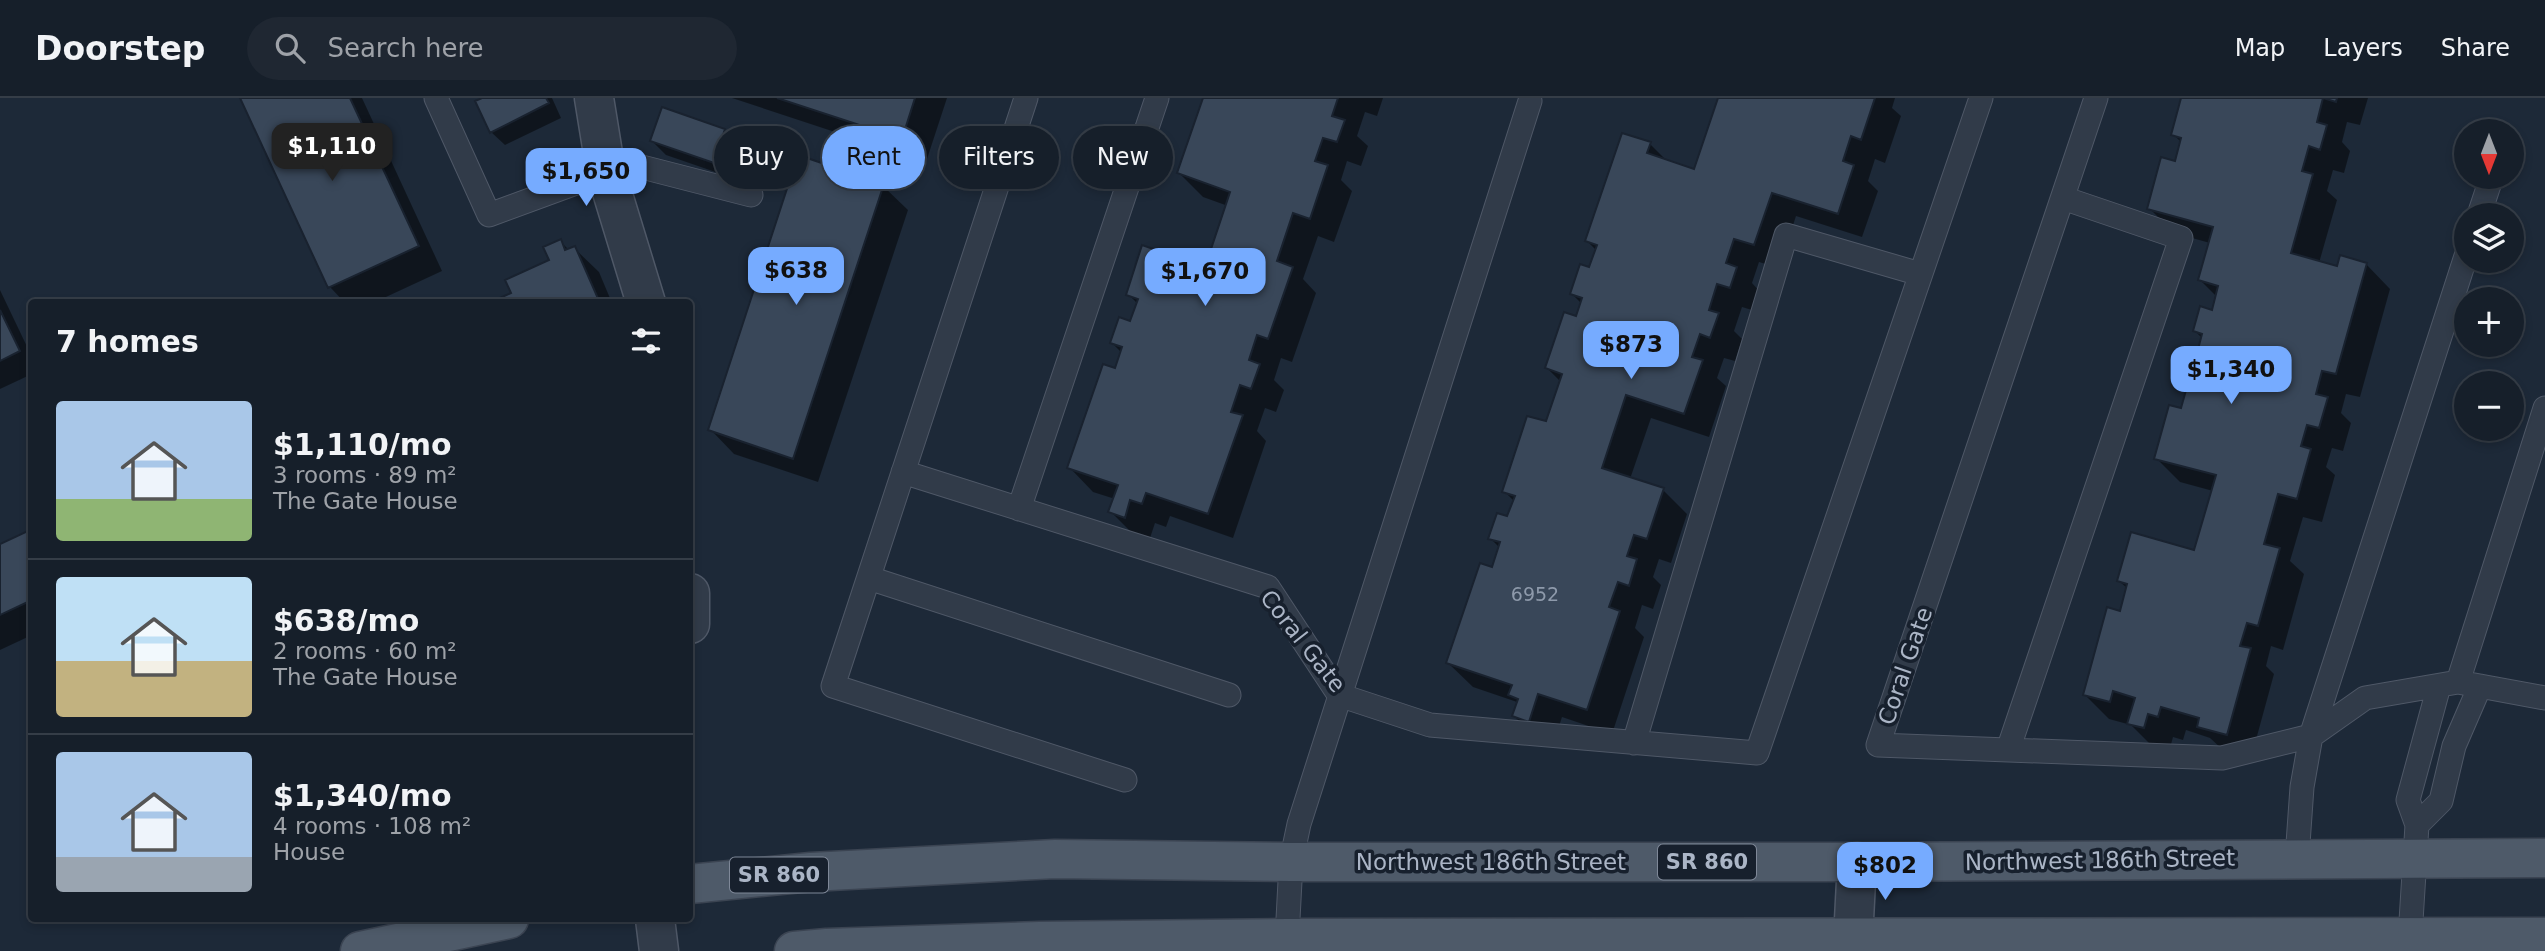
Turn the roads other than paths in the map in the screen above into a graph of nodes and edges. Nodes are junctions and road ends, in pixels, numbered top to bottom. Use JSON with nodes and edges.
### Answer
{"nodes":[{"id":1,"x":436,"y":98,"type":"edge"},
{"id":2,"x":594,"y":98,"type":"edge"},
{"id":3,"x":1026,"y":98,"type":"edge"},
{"id":4,"x":1157,"y":98,"type":"edge"},
{"id":5,"x":1980,"y":98,"type":"edge"},
{"id":6,"x":2096,"y":98,"type":"edge"},
{"id":7,"x":1530,"y":101,"type":"dead end"},
{"id":8,"x":606,"y":172,"type":"junction"},
{"id":9,"x":751,"y":195,"type":"dead end"},
{"id":10,"x":2063,"y":198,"type":"junction"},
{"id":11,"x":2461,"y":273,"type":"edge"},
{"id":12,"x":1920,"y":274,"type":"junction"},
{"id":13,"x":645,"y":299,"type":"edge"},
{"id":14,"x":2545,"y":408,"type":"edge"},
{"id":15,"x":904,"y":472,"type":"junction"},
{"id":16,"x":1019,"y":509,"type":"junction"},
{"id":17,"x":869,"y":578,"type":"junction"},
{"id":18,"x":2459,"y":685,"type":"junction"},
{"id":19,"x":1229,"y":695,"type":"dead end"},
{"id":20,"x":1339,"y":695,"type":"junction"},
{"id":21,"x":2545,"y":698,"type":"edge"},
{"id":22,"x":2311,"y":736,"type":"junction"},
{"id":23,"x":1634,"y":743,"type":"junction"},
{"id":24,"x":2008,"y":750,"type":"junction"},
{"id":25,"x":1125,"y":780,"type":"dead end"},
{"id":26,"x":2416,"y":842,"type":"junction"},
{"id":27,"x":2297,"y":858,"type":"junction"},
{"id":28,"x":2545,"y":859,"type":"edge"},
{"id":29,"x":1291,"y":862,"type":"junction"},
{"id":30,"x":1857,"y":862,"type":"junction"},
{"id":31,"x":693,"y":884,"type":"edge"},
{"id":32,"x":495,"y":922,"type":"edge"},
{"id":33,"x":655,"y":922,"type":"edge"},
{"id":34,"x":2410,"y":937,"type":"junction"},
{"id":35,"x":2545,"y":937,"type":"edge"},
{"id":36,"x":1287,"y":938,"type":"junction"},
{"id":37,"x":1853,"y":939,"type":"junction"},
{"id":38,"x":1041,"y":946,"type":"edge"},
{"id":39,"x":360,"y":951,"type":"edge"},
{"id":40,"x":659,"y":951,"type":"edge"},
{"id":41,"x":794,"y":951,"type":"edge"}],
"edges":[{"from":1,"to":8,"type":"lane"},
{"from":2,"to":8,"type":"street"},
{"from":3,"to":15,"type":"lane"},
{"from":4,"to":16,"type":"lane"},
{"from":5,"to":12,"type":"lane"},
{"from":6,"to":10,"type":"lane","name":"Coral Gate"},
{"from":7,"to":20,"type":"lane"},
{"from":8,"to":9,"type":"lane"},
{"from":8,"to":13,"type":"street"},
{"from":10,"to":24,"type":"lane"},
{"from":10,"to":24,"type":"lane","name":"Coral Gate"},
{"from":11,"to":22,"type":"lane"},
{"from":12,"to":23,"type":"lane","name":"Coral Gate"},
{"from":12,"to":23,"type":"lane"},
{"from":14,"to":18,"type":"lane"},
{"from":15,"to":16,"type":"lane","name":"Coral Gate"},
{"from":15,"to":17,"type":"lane"},
{"from":16,"to":20,"type":"lane","name":"Coral Gate"},
{"from":17,"to":19,"type":"lane"},
{"from":17,"to":25,"type":"lane"},
{"from":18,"to":21,"type":"lane","name":"Coral Gate"},
{"from":18,"to":22,"type":"lane","name":"Coral Gate"},
{"from":18,"to":26,"type":"lane"},
{"from":18,"to":26,"type":"lane"},
{"from":20,"to":23,"type":"lane","name":"Coral Gate"},
{"from":20,"to":29,"type":"lane"},
{"from":22,"to":24,"type":"lane","name":"Coral Gate"},
{"from":22,"to":27,"type":"lane"},
{"from":26,"to":27,"type":"main road","name":"Northwest 186th Street","number":"SR 860"},
{"from":26,"to":28,"type":"main road","name":"Northwest 186th Street","number":"SR 860"},
{"from":26,"to":34,"type":"lane"},
{"from":27,"to":30,"type":"main road","name":"Northwest 186th Street","number":"SR 860"},
{"from":29,"to":30,"type":"main road","name":"Northwest 186th Street","number":"SR 860"},
{"from":29,"to":31,"type":"main road","name":"Northwest 186th Street","number":"SR 860"},
{"from":29,"to":36,"type":"lane"},
{"from":30,"to":37,"type":"street"},
{"from":32,"to":39,"type":"main road"},
{"from":33,"to":40,"type":"street"},
{"from":34,"to":35,"type":"main road"},
{"from":34,"to":37,"type":"main road"},
{"from":36,"to":37,"type":"main road"},
{"from":36,"to":38,"type":"main road"},
{"from":38,"to":41,"type":"main road"}]}
